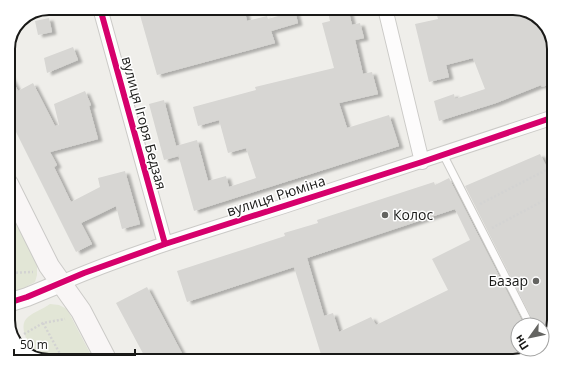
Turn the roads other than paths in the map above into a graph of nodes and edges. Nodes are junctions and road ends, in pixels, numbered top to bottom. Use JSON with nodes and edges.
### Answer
{"nodes":[{"id":1,"x":102,"y":15,"type":"edge"},
{"id":2,"x":387,"y":15,"type":"edge"},
{"id":3,"x":547,"y":119,"type":"edge"},
{"id":4,"x":443,"y":154,"type":"junction"},
{"id":5,"x":422,"y":162,"type":"junction"},
{"id":6,"x":15,"y":198,"type":"edge"},
{"id":7,"x":165,"y":244,"type":"junction"},
{"id":8,"x":61,"y":283,"type":"junction"},
{"id":9,"x":15,"y":301,"type":"edge"},
{"id":10,"x":526,"y":317,"type":"edge"},
{"id":11,"x":103,"y":354,"type":"edge"}],
"edges":[{"from":1,"to":7,"type":"street","name":"вулиця Ігоря Бедзая"},
{"from":2,"to":5,"type":"street"},
{"from":3,"to":4,"type":"street","name":"вулиця Рюміна"},
{"from":4,"to":5,"type":"street","name":"вулиця Рюміна"},
{"from":4,"to":10,"type":"lane"},
{"from":5,"to":7,"type":"street","name":"вулиця Рюміна"},
{"from":6,"to":8,"type":"main road"},
{"from":7,"to":8,"type":"street","name":"вулиця Рюміна"},
{"from":8,"to":9,"type":"street","name":"вулиця Рюміна"},
{"from":8,"to":11,"type":"main road"}]}
